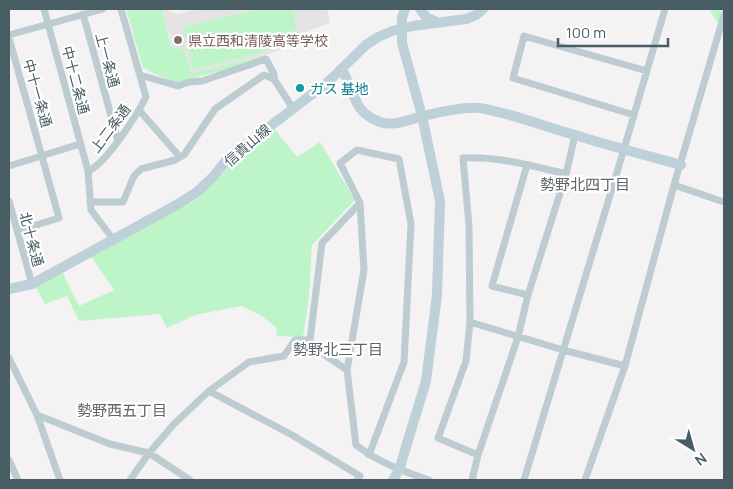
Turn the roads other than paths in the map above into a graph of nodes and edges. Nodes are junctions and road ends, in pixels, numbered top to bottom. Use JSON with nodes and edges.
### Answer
{"nodes":[{"id":1,"x":44,"y":9,"type":"edge"},
{"id":2,"x":103,"y":9,"type":"edge"},
{"id":3,"x":121,"y":9,"type":"edge"},
{"id":4,"x":405,"y":9,"type":"edge"},
{"id":5,"x":420,"y":9,"type":"edge"},
{"id":6,"x":483,"y":9,"type":"edge"},
{"id":7,"x":665,"y":9,"type":"edge"},
{"id":8,"x":83,"y":14,"type":"junction"},
{"id":9,"x":724,"y":15,"type":"edge"},
{"id":10,"x":437,"y":22,"type":"junction"},
{"id":11,"x":48,"y":24,"type":"junction"},
{"id":12,"x":9,"y":36,"type":"edge"},
{"id":13,"x":341,"y":69,"type":"junction"},
{"id":14,"x":647,"y":71,"type":"junction"},
{"id":15,"x":140,"y":75,"type":"junction"},
{"id":16,"x":274,"y":79,"type":"junction"},
{"id":17,"x":292,"y":108,"type":"junction"},
{"id":18,"x":140,"y":110,"type":"junction"},
{"id":19,"x":634,"y":115,"type":"junction"},
{"id":20,"x":422,"y":116,"type":"junction"},
{"id":21,"x":574,"y":135,"type":"junction"},
{"id":22,"x":118,"y":141,"type":"junction"},
{"id":23,"x":80,"y":144,"type":"junction"},
{"id":24,"x":624,"y":149,"type":"junction"},
{"id":25,"x":42,"y":155,"type":"junction"},
{"id":26,"x":180,"y":157,"type":"junction"},
{"id":27,"x":527,"y":165,"type":"junction"},
{"id":28,"x":681,"y":165,"type":"junction"},
{"id":29,"x":9,"y":166,"type":"edge"},
{"id":30,"x":88,"y":171,"type":"junction"},
{"id":31,"x":566,"y":174,"type":"junction"},
{"id":32,"x":674,"y":185,"type":"junction"},
{"id":33,"x":9,"y":201,"type":"edge"},
{"id":34,"x":90,"y":202,"type":"junction"},
{"id":35,"x":360,"y":202,"type":"junction"},
{"id":36,"x":724,"y":202,"type":"edge"},
{"id":37,"x":17,"y":231,"type":"junction"},
{"id":38,"x":113,"y":239,"type":"junction"},
{"id":39,"x":32,"y":284,"type":"junction"},
{"id":40,"x":9,"y":289,"type":"edge"},
{"id":41,"x":528,"y":295,"type":"junction"},
{"id":42,"x":470,"y":322,"type":"junction"},
{"id":43,"x":518,"y":337,"type":"junction"},
{"id":44,"x":310,"y":340,"type":"junction"},
{"id":45,"x":563,"y":350,"type":"junction"},
{"id":46,"x":9,"y":358,"type":"edge"},
{"id":47,"x":625,"y":366,"type":"junction"},
{"id":48,"x":348,"y":370,"type":"junction"},
{"id":49,"x":209,"y":391,"type":"junction"},
{"id":50,"x":37,"y":415,"type":"junction"},
{"id":51,"x":149,"y":453,"type":"junction"},
{"id":52,"x":369,"y":455,"type":"junction"},
{"id":53,"x":478,"y":455,"type":"junction"},
{"id":54,"x":9,"y":460,"type":"edge"},
{"id":55,"x":399,"y":470,"type":"junction"},
{"id":56,"x":18,"y":480,"type":"edge"},
{"id":57,"x":60,"y":480,"type":"edge"},
{"id":58,"x":130,"y":480,"type":"edge"},
{"id":59,"x":190,"y":480,"type":"edge"},
{"id":60,"x":357,"y":480,"type":"edge"},
{"id":61,"x":393,"y":480,"type":"edge"},
{"id":62,"x":427,"y":480,"type":"edge"},
{"id":63,"x":472,"y":480,"type":"edge"},
{"id":64,"x":524,"y":480,"type":"edge"},
{"id":65,"x":585,"y":480,"type":"edge"}],
"edges":[{"from":1,"to":11,"type":"street","name":"中十二条通"},
{"from":2,"to":8,"type":"street"},
{"from":3,"to":15,"type":"street","name":"上二条通"},
{"from":4,"to":20,"type":"street"},
{"from":5,"to":10,"type":"street"},
{"from":6,"to":10,"type":"street","name":"信貴山線"},
{"from":7,"to":14,"type":"street"},
{"from":8,"to":11,"type":"street"},
{"from":8,"to":22,"type":"street","name":"上一条通"},
{"from":9,"to":28,"type":"street"},
{"from":10,"to":13,"type":"street","name":"信貴山線"},
{"from":11,"to":12,"type":"street"},
{"from":11,"to":23,"type":"street","name":"中十二条通"},
{"from":12,"to":25,"type":"street","name":"中十一条通"},
{"from":13,"to":17,"type":"street","name":"信貴山線"},
{"from":13,"to":20,"type":"street"},
{"from":14,"to":19,"type":"street"},
{"from":14,"to":19,"type":"street"},
{"from":15,"to":16,"type":"street"},
{"from":15,"to":18,"type":"street","name":"上二条通"},
{"from":16,"to":17,"type":"street"},
{"from":16,"to":26,"type":"street"},
{"from":17,"to":38,"type":"street","name":"信貴山線"},
{"from":18,"to":22,"type":"street","name":"上二条通"},
{"from":18,"to":26,"type":"street"},
{"from":19,"to":24,"type":"street"},
{"from":20,"to":21,"type":"street"},
{"from":20,"to":55,"type":"street"},
{"from":21,"to":24,"type":"street"},
{"from":21,"to":31,"type":"street"},
{"from":22,"to":30,"type":"street","name":"上二条通"},
{"from":23,"to":25,"type":"street"},
{"from":23,"to":30,"type":"street","name":"中十二条通"},
{"from":24,"to":28,"type":"street"},
{"from":24,"to":45,"type":"street"},
{"from":25,"to":29,"type":"street"},
{"from":25,"to":37,"type":"street","name":"中十一条通"},
{"from":26,"to":34,"type":"street"},
{"from":27,"to":31,"type":"street"},
{"from":27,"to":41,"type":"street"},
{"from":27,"to":42,"type":"street"},
{"from":28,"to":32,"type":"street"},
{"from":30,"to":34,"type":"street","name":"中十二条通"},
{"from":31,"to":41,"type":"street"},
{"from":32,"to":36,"type":"street"},
{"from":32,"to":47,"type":"street"},
{"from":33,"to":37,"type":"street","name":"北十条通"},
{"from":34,"to":38,"type":"street"},
{"from":35,"to":44,"type":"street"},
{"from":35,"to":48,"type":"street"},
{"from":35,"to":52,"type":"street"},
{"from":37,"to":39,"type":"street","name":"北十条通"},
{"from":38,"to":39,"type":"street","name":"信貴山線"},
{"from":39,"to":40,"type":"street","name":"信貴山線"},
{"from":41,"to":43,"type":"street"},
{"from":42,"to":43,"type":"street"},
{"from":42,"to":53,"type":"street"},
{"from":43,"to":45,"type":"street"},
{"from":43,"to":53,"type":"street"},
{"from":44,"to":48,"type":"street"},
{"from":44,"to":49,"type":"street"},
{"from":45,"to":47,"type":"street"},
{"from":45,"to":64,"type":"street"},
{"from":46,"to":50,"type":"street"},
{"from":47,"to":65,"type":"street"},
{"from":48,"to":52,"type":"street"},
{"from":49,"to":51,"type":"street"},
{"from":49,"to":60,"type":"street"},
{"from":50,"to":51,"type":"street"},
{"from":50,"to":57,"type":"street"},
{"from":51,"to":58,"type":"street"},
{"from":51,"to":59,"type":"street"},
{"from":52,"to":55,"type":"street"},
{"from":53,"to":63,"type":"street"},
{"from":54,"to":56,"type":"street"},
{"from":55,"to":61,"type":"street"},
{"from":55,"to":62,"type":"street"}]}
